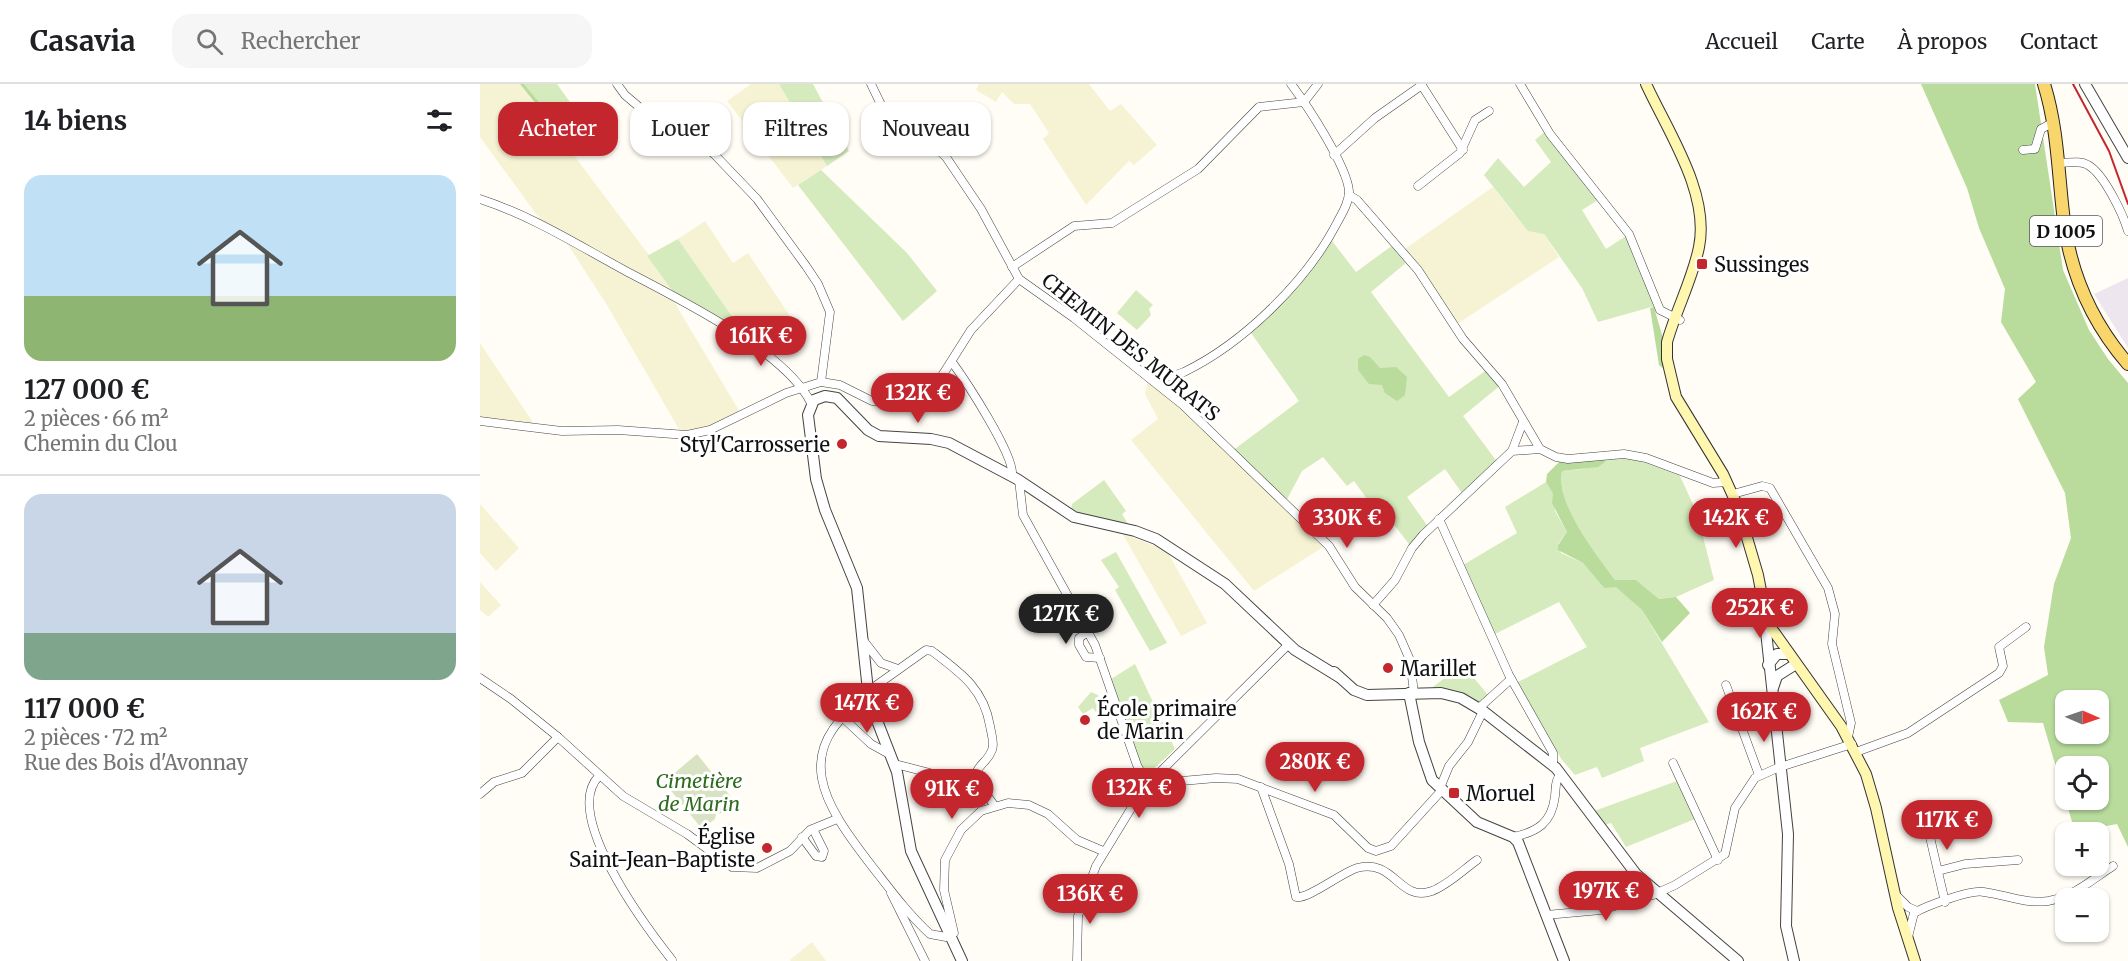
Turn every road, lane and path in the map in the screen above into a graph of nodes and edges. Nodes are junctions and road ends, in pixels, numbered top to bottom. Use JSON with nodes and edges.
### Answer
{"nodes":[{"id":1,"x":617,"y":84,"type":"edge"},
{"id":2,"x":871,"y":84,"type":"edge"},
{"id":3,"x":1291,"y":84,"type":"edge"},
{"id":4,"x":1318,"y":84,"type":"edge"},
{"id":5,"x":1520,"y":84,"type":"edge"},
{"id":6,"x":1646,"y":84,"type":"edge"},
{"id":7,"x":2044,"y":84,"type":"edge"},
{"id":8,"x":2085,"y":84,"type":"edge"},
{"id":9,"x":1422,"y":85,"type":"edge"},
{"id":10,"x":1304,"y":102,"type":"junction"},
{"id":11,"x":1489,"y":111,"type":"dead end"},
{"id":12,"x":2054,"y":122,"type":"junction"},
{"id":13,"x":2125,"y":148,"type":"edge"},
{"id":14,"x":1462,"y":150,"type":"junction"},
{"id":15,"x":2023,"y":150,"type":"dead end"},
{"id":16,"x":1334,"y":155,"type":"junction"},
{"id":17,"x":2128,"y":158,"type":"edge"},
{"id":18,"x":2059,"y":163,"type":"junction"},
{"id":19,"x":1418,"y":186,"type":"dead end"},
{"id":20,"x":1348,"y":195,"type":"junction"},
{"id":21,"x":480,"y":200,"type":"edge"},
{"id":22,"x":2128,"y":231,"type":"edge"},
{"id":23,"x":1012,"y":267,"type":"junction"},
{"id":24,"x":1019,"y":279,"type":"junction"},
{"id":25,"x":1677,"y":319,"type":"junction"},
{"id":26,"x":952,"y":362,"type":"junction"},
{"id":27,"x":2128,"y":364,"type":"edge"},
{"id":28,"x":1149,"y":378,"type":"junction"},
{"id":29,"x":821,"y":382,"type":"junction"},
{"id":30,"x":804,"y":389,"type":"junction"},
{"id":31,"x":812,"y":403,"type":"junction"},
{"id":32,"x":480,"y":422,"type":"edge"},
{"id":33,"x":1522,"y":422,"type":"junction"},
{"id":34,"x":1540,"y":449,"type":"junction"},
{"id":35,"x":1512,"y":451,"type":"junction"},
{"id":36,"x":1015,"y":478,"type":"junction"},
{"id":37,"x":1727,"y":482,"type":"junction"},
{"id":38,"x":1733,"y":494,"type":"junction"},
{"id":39,"x":1439,"y":519,"type":"junction"},
{"id":40,"x":1373,"y":605,"type":"junction"},
{"id":41,"x":1763,"y":610,"type":"junction"},
{"id":42,"x":2026,"y":627,"type":"dead end"},
{"id":43,"x":1088,"y":632,"type":"junction"},
{"id":44,"x":863,"y":640,"type":"junction"},
{"id":45,"x":1290,"y":643,"type":"junction"},
{"id":46,"x":1789,"y":654,"type":"junction"},
{"id":47,"x":1100,"y":658,"type":"junction"},
{"id":48,"x":1796,"y":664,"type":"junction"},
{"id":49,"x":1768,"y":666,"type":"junction"},
{"id":50,"x":898,"y":669,"type":"junction"},
{"id":51,"x":480,"y":678,"type":"edge"},
{"id":52,"x":1511,"y":680,"type":"junction"},
{"id":53,"x":1726,"y":685,"type":"dead end"},
{"id":54,"x":1773,"y":691,"type":"junction"},
{"id":55,"x":1411,"y":693,"type":"junction"},
{"id":56,"x":867,"y":694,"type":"junction"},
{"id":57,"x":1481,"y":710,"type":"junction"},
{"id":58,"x":841,"y":716,"type":"junction"},
{"id":59,"x":558,"y":737,"type":"junction"},
{"id":60,"x":1852,"y":744,"type":"junction"},
{"id":61,"x":893,"y":760,"type":"junction"},
{"id":62,"x":1673,"y":763,"type":"dead end"},
{"id":63,"x":1553,"y":765,"type":"junction"},
{"id":64,"x":1781,"y":767,"type":"junction"},
{"id":65,"x":1562,"y":774,"type":"junction"},
{"id":66,"x":1759,"y":775,"type":"junction"},
{"id":67,"x":599,"y":776,"type":"junction"},
{"id":68,"x":1147,"y":784,"type":"junction"},
{"id":69,"x":975,"y":786,"type":"junction"},
{"id":70,"x":1260,"y":787,"type":"junction"},
{"id":71,"x":1441,"y":789,"type":"junction"},
{"id":72,"x":480,"y":794,"type":"edge"},
{"id":73,"x":994,"y":806,"type":"junction"},
{"id":74,"x":1923,"y":807,"type":"dead end"},
{"id":75,"x":837,"y":819,"type":"junction"},
{"id":76,"x":813,"y":829,"type":"junction"},
{"id":77,"x":802,"y":837,"type":"junction"},
{"id":78,"x":1513,"y":837,"type":"junction"},
{"id":79,"x":1103,"y":851,"type":"junction"},
{"id":80,"x":1478,"y":860,"type":"dead end"},
{"id":81,"x":1718,"y":860,"type":"junction"},
{"id":82,"x":2018,"y":860,"type":"dead end"},
{"id":83,"x":2113,"y":866,"type":"dead end"},
{"id":84,"x":1938,"y":871,"type":"junction"},
{"id":85,"x":890,"y":889,"type":"junction"},
{"id":86,"x":1894,"y":892,"type":"junction"},
{"id":87,"x":1657,"y":893,"type":"junction"},
{"id":88,"x":1945,"y":902,"type":"junction"},
{"id":89,"x":1917,"y":911,"type":"junction"},
{"id":90,"x":1546,"y":915,"type":"junction"},
{"id":91,"x":950,"y":936,"type":"junction"},
{"id":92,"x":1908,"y":939,"type":"junction"},
{"id":93,"x":672,"y":960,"type":"edge"},
{"id":94,"x":925,"y":961,"type":"edge"},
{"id":95,"x":962,"y":961,"type":"edge"},
{"id":96,"x":1077,"y":961,"type":"edge"},
{"id":97,"x":1564,"y":961,"type":"edge"},
{"id":98,"x":1738,"y":961,"type":"edge"},
{"id":99,"x":1794,"y":961,"type":"edge"},
{"id":100,"x":1916,"y":961,"type":"edge"}],
"edges":[{"from":1,"to":29,"type":"street"},
{"from":2,"to":23,"type":"street"},
{"from":3,"to":10,"type":"street"},
{"from":4,"to":10,"type":"street"},
{"from":5,"to":25,"type":"street"},
{"from":6,"to":25,"type":"main road"},
{"from":7,"to":12,"type":"main road","number":"D 1005"},
{"from":8,"to":13,"type":"street"},
{"from":9,"to":14,"type":"street"},
{"from":9,"to":16,"type":"street"},
{"from":10,"to":16,"type":"street"},
{"from":10,"to":23,"type":"street"},
{"from":11,"to":14,"type":"street"},
{"from":12,"to":15,"type":"street"},
{"from":12,"to":18,"type":"main road","number":"D 1005"},
{"from":13,"to":17,"type":"street"},
{"from":14,"to":19,"type":"street"},
{"from":16,"to":20,"type":"street"},
{"from":18,"to":22,"type":"street"},
{"from":18,"to":27,"type":"main road","number":"D 1005"},
{"from":20,"to":28,"type":"street"},
{"from":20,"to":33,"type":"street"},
{"from":21,"to":30,"type":"street"},
{"from":23,"to":24,"type":"street"},
{"from":24,"to":26,"type":"street"},
{"from":24,"to":28,"type":"street","name":"CHEMIN DES MURATS"},
{"from":25,"to":37,"type":"main road"},
{"from":26,"to":29,"type":"street"},
{"from":26,"to":36,"type":"street"},
{"from":28,"to":40,"type":"street","name":"CHEMIN DES MURATS"},
{"from":29,"to":30,"type":"street"},
{"from":30,"to":31,"type":"street"},
{"from":30,"to":32,"type":"street"},
{"from":31,"to":36,"type":"street"},
{"from":31,"to":44,"type":"street"},
{"from":33,"to":34,"type":"street"},
{"from":33,"to":35,"type":"street"},
{"from":34,"to":35,"type":"street"},
{"from":34,"to":37,"type":"street"},
{"from":35,"to":39,"type":"street"},
{"from":36,"to":43,"type":"street"},
{"from":36,"to":45,"type":"street"},
{"from":37,"to":38,"type":"main road"},
{"from":38,"to":41,"type":"main road"},
{"from":38,"to":60,"type":"street"},
{"from":39,"to":40,"type":"street"},
{"from":39,"to":52,"type":"street"},
{"from":40,"to":55,"type":"street","name":"CHEMIN DES MURATS"},
{"from":41,"to":46,"type":"main road"},
{"from":41,"to":49,"type":"street"},
{"from":42,"to":60,"type":"street"},
{"from":43,"to":47,"type":"street"},
{"from":43,"to":47,"type":"street"},
{"from":44,"to":50,"type":"street"},
{"from":44,"to":56,"type":"street"},
{"from":45,"to":55,"type":"street"},
{"from":45,"to":68,"type":"street"},
{"from":46,"to":48,"type":"main road"},
{"from":46,"to":49,"type":"street"},
{"from":47,"to":68,"type":"street"},
{"from":48,"to":54,"type":"street"},
{"from":48,"to":60,"type":"main road"},
{"from":49,"to":54,"type":"street"},
{"from":50,"to":56,"type":"street"},
{"from":50,"to":69,"type":"street"},
{"from":51,"to":59,"type":"street"},
{"from":52,"to":57,"type":"street"},
{"from":52,"to":63,"type":"street"},
{"from":53,"to":66,"type":"street"},
{"from":54,"to":64,"type":"street"},
{"from":55,"to":57,"type":"street"},
{"from":55,"to":71,"type":"street"},
{"from":56,"to":58,"type":"street"},
{"from":56,"to":61,"type":"street"},
{"from":57,"to":63,"type":"street"},
{"from":57,"to":71,"type":"street"},
{"from":58,"to":61,"type":"street"},
{"from":58,"to":75,"type":"street"},
{"from":59,"to":67,"type":"street"},
{"from":59,"to":72,"type":"street"},
{"from":60,"to":64,"type":"street"},
{"from":60,"to":86,"type":"main road"},
{"from":61,"to":69,"type":"street"},
{"from":61,"to":91,"type":"street"},
{"from":62,"to":81,"type":"street"},
{"from":63,"to":65,"type":"street"},
{"from":64,"to":66,"type":"street"},
{"from":64,"to":99,"type":"street"},
{"from":65,"to":78,"type":"street"},
{"from":65,"to":87,"type":"street"},
{"from":66,"to":81,"type":"street"},
{"from":67,"to":77,"type":"street"},
{"from":67,"to":93,"type":"street"},
{"from":68,"to":70,"type":"street"},
{"from":68,"to":79,"type":"street"},
{"from":69,"to":73,"type":"street"},
{"from":70,"to":71,"type":"street"},
{"from":70,"to":80,"type":"street"},
{"from":71,"to":78,"type":"street"},
{"from":73,"to":79,"type":"street"},
{"from":73,"to":91,"type":"street"},
{"from":74,"to":84,"type":"street"},
{"from":75,"to":76,"type":"street"},
{"from":75,"to":85,"type":"street"},
{"from":76,"to":77,"type":"street"},
{"from":76,"to":77,"type":"street"},
{"from":78,"to":90,"type":"street"},
{"from":79,"to":96,"type":"street"},
{"from":81,"to":87,"type":"street"},
{"from":82,"to":84,"type":"street"},
{"from":83,"to":88,"type":"street"},
{"from":84,"to":88,"type":"street"},
{"from":85,"to":91,"type":"street"},
{"from":85,"to":94,"type":"street"},
{"from":86,"to":89,"type":"street"},
{"from":86,"to":92,"type":"main road"},
{"from":87,"to":90,"type":"street"},
{"from":87,"to":98,"type":"street"},
{"from":88,"to":89,"type":"street"},
{"from":89,"to":92,"type":"street"},
{"from":90,"to":97,"type":"street"},
{"from":91,"to":95,"type":"street"},
{"from":92,"to":100,"type":"main road"}]}
